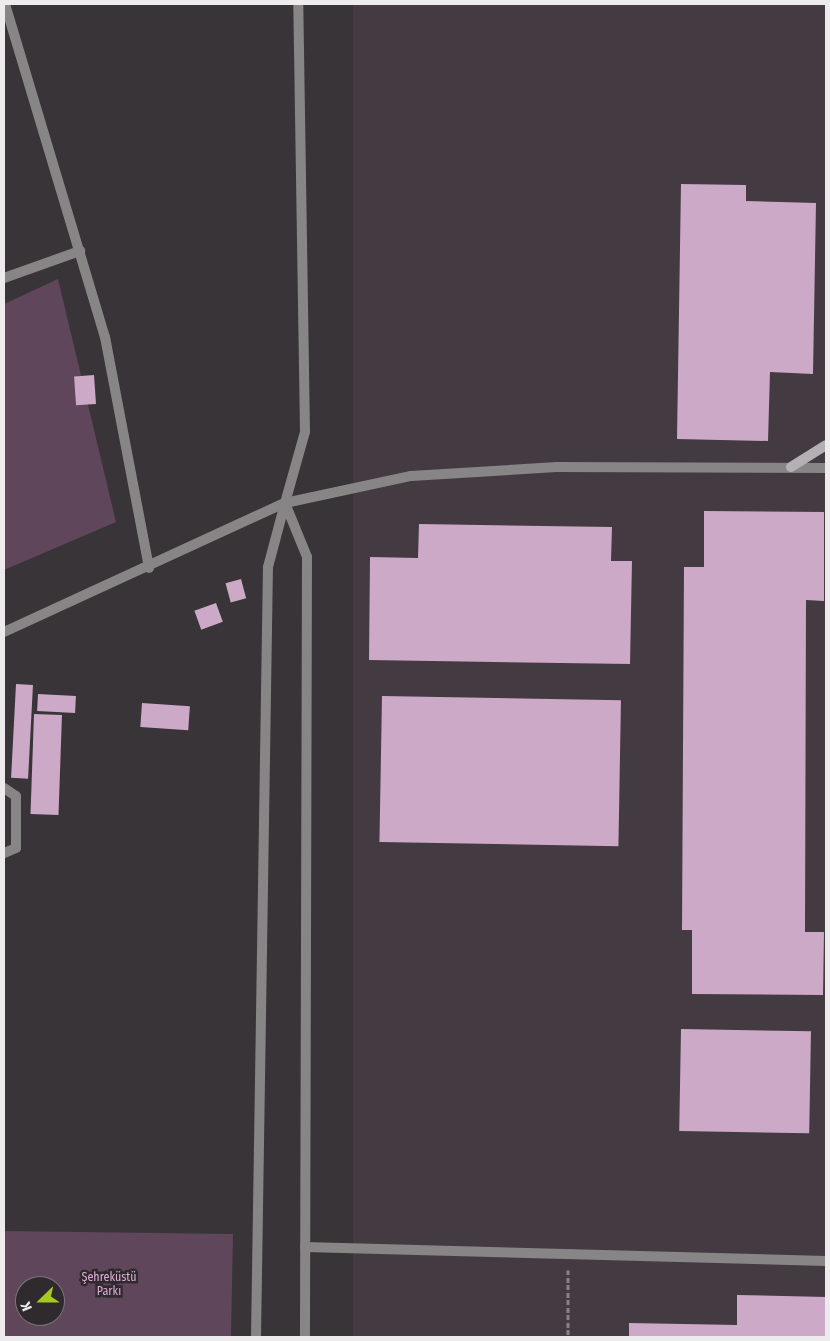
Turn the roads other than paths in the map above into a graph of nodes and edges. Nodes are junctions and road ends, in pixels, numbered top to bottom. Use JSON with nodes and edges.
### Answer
{"nodes":[{"id":1,"x":5,"y":4,"type":"edge"},
{"id":2,"x":298,"y":4,"type":"edge"},
{"id":3,"x":7,"y":19,"type":"edge"},
{"id":4,"x":80,"y":251,"type":"junction"},
{"id":5,"x":4,"y":278,"type":"edge"},
{"id":6,"x":826,"y":445,"type":"edge"},
{"id":7,"x":791,"y":468,"type":"junction"},
{"id":8,"x":826,"y":468,"type":"edge"},
{"id":9,"x":284,"y":504,"type":"junction"},
{"id":10,"x":148,"y":568,"type":"junction"},
{"id":11,"x":4,"y":632,"type":"edge"},
{"id":12,"x":4,"y":788,"type":"edge"},
{"id":13,"x":4,"y":853,"type":"edge"},
{"id":14,"x":305,"y":1247,"type":"junction"},
{"id":15,"x":826,"y":1261,"type":"edge"},
{"id":16,"x":256,"y":1337,"type":"edge"},
{"id":17,"x":304,"y":1337,"type":"edge"}],
"edges":[{"from":1,"to":3,"type":"street"},
{"from":2,"to":9,"type":"street"},
{"from":3,"to":4,"type":"street"},
{"from":4,"to":5,"type":"street"},
{"from":4,"to":10,"type":"street"},
{"from":6,"to":7,"type":"main road"},
{"from":7,"to":8,"type":"street"},
{"from":7,"to":9,"type":"street"},
{"from":9,"to":10,"type":"street"},
{"from":9,"to":14,"type":"street"},
{"from":9,"to":16,"type":"street"},
{"from":10,"to":11,"type":"street"},
{"from":12,"to":13,"type":"street"},
{"from":14,"to":15,"type":"street"},
{"from":14,"to":17,"type":"street"}]}
